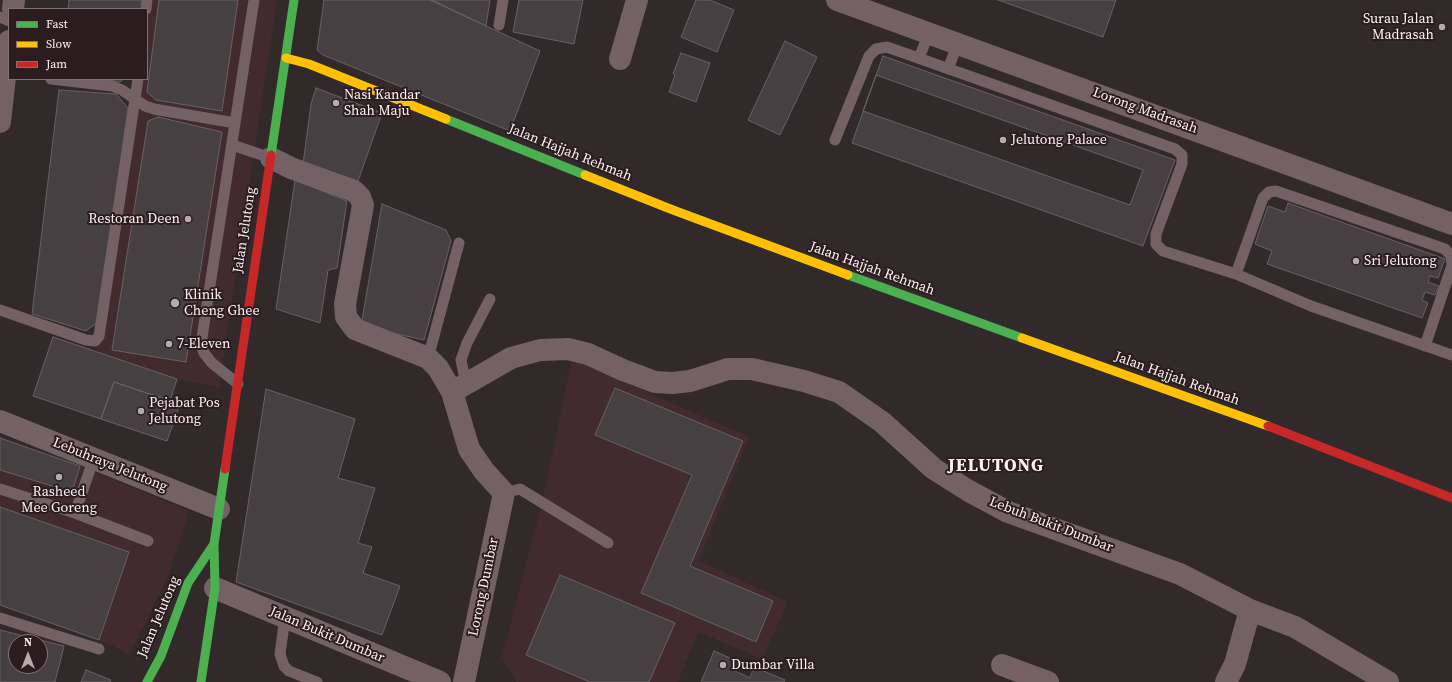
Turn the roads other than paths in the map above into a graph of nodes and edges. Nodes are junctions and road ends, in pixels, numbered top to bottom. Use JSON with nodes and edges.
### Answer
{"nodes":[{"id":1,"x":254,"y":0,"type":"edge"},
{"id":2,"x":294,"y":0,"type":"edge"},
{"id":3,"x":503,"y":0,"type":"edge"},
{"id":4,"x":637,"y":0,"type":"edge"},
{"id":5,"x":837,"y":0,"type":"edge"},
{"id":6,"x":499,"y":25,"type":"dead end"},
{"id":7,"x":929,"y":33,"type":"junction"},
{"id":8,"x":958,"y":43,"type":"junction"},
{"id":9,"x":8,"y":58,"type":"edge"},
{"id":10,"x":286,"y":58,"type":"junction"},
{"id":11,"x":918,"y":58,"type":"junction"},
{"id":12,"x":620,"y":59,"type":"dead end"},
{"id":13,"x":948,"y":69,"type":"junction"},
{"id":14,"x":7,"y":74,"type":"edge"},
{"id":15,"x":60,"y":80,"type":"edge"},
{"id":16,"x":138,"y":80,"type":"edge"},
{"id":17,"x":136,"y":100,"type":"junction"},
{"id":18,"x":0,"y":122,"type":"edge"},
{"id":19,"x":235,"y":123,"type":"junction"},
{"id":20,"x":835,"y":140,"type":"dead end"},
{"id":21,"x":232,"y":145,"type":"junction"},
{"id":22,"x":271,"y":158,"type":"junction"},
{"id":23,"x":1452,"y":224,"type":"edge"},
{"id":24,"x":459,"y":243,"type":"dead end"},
{"id":25,"x":1236,"y":274,"type":"junction"},
{"id":26,"x":490,"y":299,"type":"dead end"},
{"id":27,"x":0,"y":310,"type":"edge"},
{"id":28,"x":1425,"y":346,"type":"junction"},
{"id":29,"x":1452,"y":355,"type":"edge"},
{"id":30,"x":428,"y":358,"type":"junction"},
{"id":31,"x":238,"y":384,"type":"junction"},
{"id":32,"x":459,"y":388,"type":"junction"},
{"id":33,"x":0,"y":421,"type":"edge"},
{"id":34,"x":94,"y":458,"type":"junction"},
{"id":35,"x":0,"y":489,"type":"edge"},
{"id":36,"x":504,"y":493,"type":"junction"},
{"id":37,"x":1452,"y":498,"type":"edge"},
{"id":38,"x":219,"y":509,"type":"junction"},
{"id":39,"x":75,"y":513,"type":"junction"},
{"id":40,"x":148,"y":541,"type":"dead end"},
{"id":41,"x":608,"y":543,"type":"dead end"},
{"id":42,"x":214,"y":544,"type":"junction"},
{"id":43,"x":215,"y":588,"type":"junction"},
{"id":44,"x":1250,"y":610,"type":"junction"},
{"id":45,"x":285,"y":617,"type":"junction"},
{"id":46,"x":0,"y":618,"type":"edge"},
{"id":47,"x":99,"y":649,"type":"dead end"},
{"id":48,"x":1002,"y":665,"type":"dead end"},
{"id":49,"x":146,"y":682,"type":"edge"},
{"id":50,"x":201,"y":682,"type":"edge"},
{"id":51,"x":317,"y":682,"type":"edge"},
{"id":52,"x":440,"y":682,"type":"edge"},
{"id":53,"x":464,"y":682,"type":"edge"},
{"id":54,"x":1048,"y":682,"type":"edge"},
{"id":55,"x":1226,"y":682,"type":"edge"},
{"id":56,"x":1388,"y":682,"type":"edge"}],
"edges":[{"from":1,"to":19,"type":"lane"},
{"from":2,"to":10,"type":"street","name":"Jalan Jelutong"},
{"from":3,"to":6,"type":"lane"},
{"from":4,"to":12,"type":"street"},
{"from":5,"to":7,"type":"street","name":"Lorong Madrasah"},
{"from":7,"to":8,"type":"street","name":"Lorong Madrasah"},
{"from":7,"to":11,"type":"lane"},
{"from":8,"to":13,"type":"lane"},
{"from":8,"to":23,"type":"street","name":"Lorong Madrasah"},
{"from":9,"to":14,"type":"street"},
{"from":10,"to":22,"type":"street","name":"Jalan Jelutong"},
{"from":10,"to":37,"type":"street","name":"Jalan Hajjah Rehmah"},
{"from":11,"to":13,"type":"lane"},
{"from":11,"to":20,"type":"lane"},
{"from":13,"to":25,"type":"lane"},
{"from":14,"to":18,"type":"street"},
{"from":15,"to":17,"type":"lane"},
{"from":16,"to":17,"type":"lane"},
{"from":17,"to":19,"type":"lane"},
{"from":17,"to":27,"type":"lane"},
{"from":19,"to":21,"type":"lane"},
{"from":21,"to":22,"type":"lane"},
{"from":21,"to":31,"type":"lane"},
{"from":22,"to":30,"type":"street"},
{"from":22,"to":31,"type":"street","name":"Jalan Jelutong"},
{"from":24,"to":30,"type":"lane"},
{"from":25,"to":28,"type":"lane"},
{"from":25,"to":28,"type":"lane"},
{"from":26,"to":32,"type":"lane"},
{"from":28,"to":29,"type":"lane"},
{"from":30,"to":32,"type":"street"},
{"from":31,"to":38,"type":"street","name":"Jalan Jelutong"},
{"from":32,"to":36,"type":"street"},
{"from":32,"to":44,"type":"street","name":"Lebuh Bukit Dumbar"},
{"from":33,"to":34,"type":"street","name":"Lebuhraya Jelutong"},
{"from":34,"to":38,"type":"street","name":"Lebuhraya Jelutong"},
{"from":34,"to":39,"type":"lane"},
{"from":35,"to":39,"type":"lane"},
{"from":36,"to":41,"type":"lane"},
{"from":36,"to":53,"type":"street","name":"Lorong Dumbar"},
{"from":38,"to":42,"type":"street","name":"Jalan Jelutong"},
{"from":39,"to":40,"type":"lane"},
{"from":42,"to":43,"type":"street","name":"Jalan Jelutong"},
{"from":42,"to":49,"type":"street","name":"Jalan Jelutong"},
{"from":43,"to":45,"type":"street","name":"Jalan Bukit Dumbar"},
{"from":43,"to":50,"type":"street","name":"Jalan Jelutong"},
{"from":44,"to":55,"type":"street"},
{"from":44,"to":56,"type":"street","name":"Lebuh Bukit Dumbar"},
{"from":45,"to":51,"type":"lane"},
{"from":45,"to":52,"type":"street","name":"Jalan Bukit Dumbar"},
{"from":46,"to":47,"type":"lane"},
{"from":48,"to":54,"type":"street"}]}
